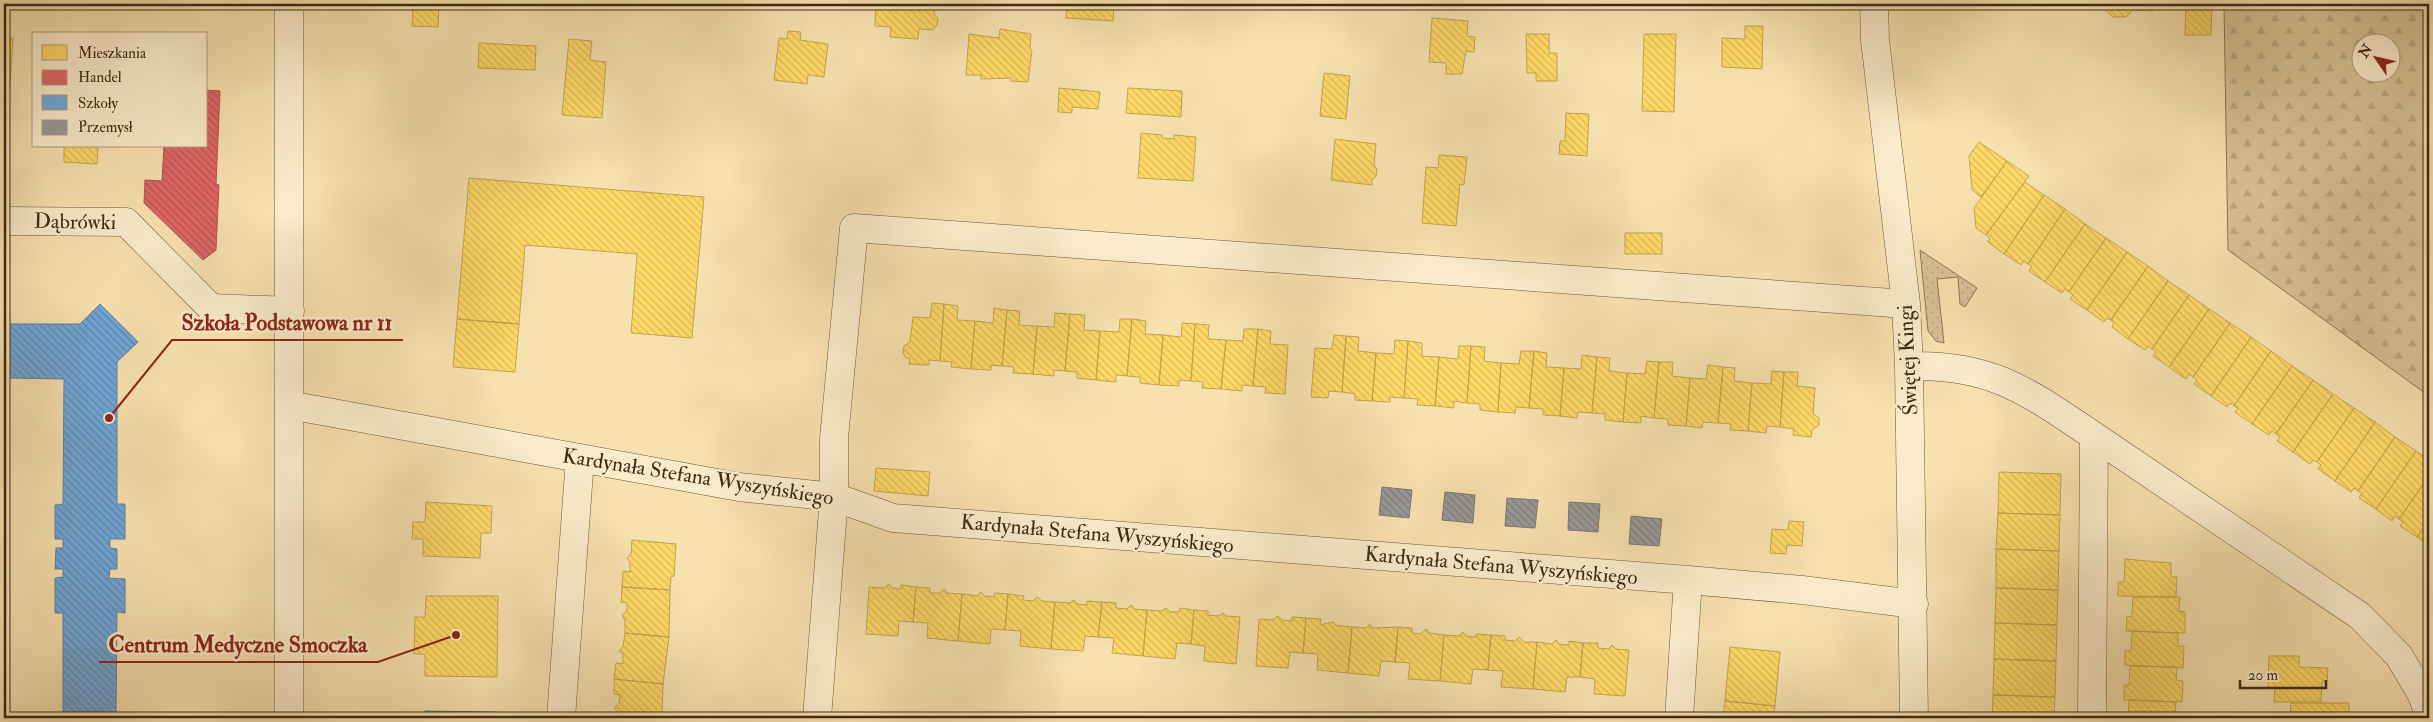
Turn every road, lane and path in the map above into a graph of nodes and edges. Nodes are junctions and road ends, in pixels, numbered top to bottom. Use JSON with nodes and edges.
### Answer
{"nodes":[{"id":1,"x":289,"y":4,"type":"edge"},
{"id":2,"x":1874,"y":4,"type":"edge"},
{"id":3,"x":4,"y":221,"type":"edge"},
{"id":4,"x":1906,"y":304,"type":"junction"},
{"id":5,"x":290,"y":311,"type":"junction"},
{"id":6,"x":1909,"y":366,"type":"junction"},
{"id":7,"x":289,"y":405,"type":"junction"},
{"id":8,"x":2094,"y":436,"type":"junction"},
{"id":9,"x":580,"y":458,"type":"junction"},
{"id":10,"x":834,"y":497,"type":"junction"},
{"id":11,"x":1688,"y":580,"type":"junction"},
{"id":12,"x":1914,"y":604,"type":"junction"},
{"id":13,"x":2429,"y":716,"type":"edge"},
{"id":14,"x":290,"y":718,"type":"edge"},
{"id":15,"x":562,"y":718,"type":"edge"},
{"id":16,"x":816,"y":718,"type":"edge"},
{"id":17,"x":1679,"y":718,"type":"edge"},
{"id":18,"x":1914,"y":718,"type":"edge"},
{"id":19,"x":2092,"y":718,"type":"edge"}],
"edges":[{"from":1,"to":5,"type":"street"},
{"from":2,"to":4,"type":"street","name":"Świętej Kingi"},
{"from":3,"to":5,"type":"street","name":"Dąbrówki"},
{"from":4,"to":6,"type":"street","name":"Świętej Kingi"},
{"from":4,"to":10,"type":"street"},
{"from":5,"to":7,"type":"street"},
{"from":6,"to":8,"type":"street"},
{"from":6,"to":12,"type":"street","name":"Świętej Kingi"},
{"from":7,"to":9,"type":"street","name":"Kardynała Stefana Wyszyńskiego"},
{"from":7,"to":14,"type":"street"},
{"from":8,"to":13,"type":"street"},
{"from":8,"to":19,"type":"street"},
{"from":9,"to":10,"type":"street","name":"Kardynała Stefana Wyszyńskiego"},
{"from":9,"to":15,"type":"street"},
{"from":10,"to":11,"type":"street","name":"Kardynała Stefana Wyszyńskiego"},
{"from":10,"to":16,"type":"street"},
{"from":11,"to":12,"type":"street","name":"Kardynała Stefana Wyszyńskiego"},
{"from":11,"to":17,"type":"street"},
{"from":12,"to":18,"type":"street","name":"Świętej Kingi"}]}
